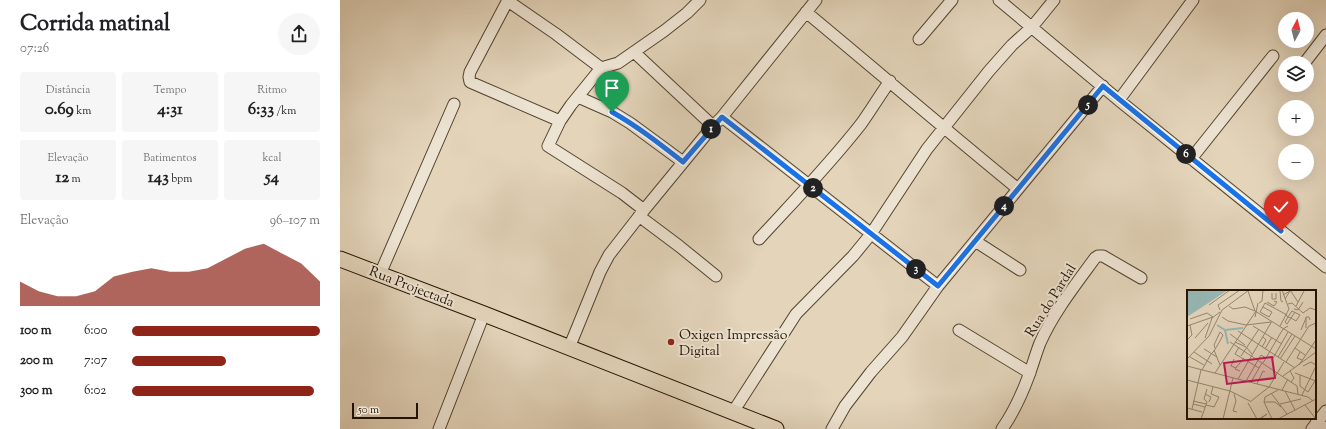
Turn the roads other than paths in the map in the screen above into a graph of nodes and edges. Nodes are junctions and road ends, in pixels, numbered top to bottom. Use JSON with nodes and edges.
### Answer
{"nodes":[{"id":1,"x":508,"y":0,"type":"edge"},
{"id":2,"x":700,"y":0,"type":"edge"},
{"id":3,"x":952,"y":0,"type":"edge"},
{"id":4,"x":999,"y":0,"type":"edge"},
{"id":5,"x":1054,"y":0,"type":"edge"},
{"id":6,"x":1193,"y":0,"type":"edge"},
{"id":7,"x":809,"y":4,"type":"edge"},
{"id":8,"x":1032,"y":27,"type":"junction"},
{"id":9,"x":1326,"y":35,"type":"edge"},
{"id":10,"x":919,"y":39,"type":"dead end"},
{"id":11,"x":634,"y":52,"type":"junction"},
{"id":12,"x":1273,"y":56,"type":"dead end"},
{"id":13,"x":1310,"y":56,"type":"edge"},
{"id":14,"x":601,"y":68,"type":"junction"},
{"id":15,"x":890,"y":81,"type":"junction"},
{"id":16,"x":1103,"y":86,"type":"junction"},
{"id":17,"x":578,"y":97,"type":"junction"},
{"id":18,"x":1119,"y":100,"type":"junction"},
{"id":19,"x":454,"y":104,"type":"dead end"},
{"id":20,"x":722,"y":117,"type":"junction"},
{"id":21,"x":560,"y":122,"type":"junction"},
{"id":22,"x":714,"y":126,"type":"junction"},
{"id":23,"x":943,"y":128,"type":"junction"},
{"id":24,"x":1191,"y":158,"type":"junction"},
{"id":25,"x":683,"y":162,"type":"junction"},
{"id":26,"x":809,"y":185,"type":"junction"},
{"id":27,"x":1018,"y":189,"type":"junction"},
{"id":28,"x":642,"y":213,"type":"junction"},
{"id":29,"x":871,"y":234,"type":"junction"},
{"id":30,"x":759,"y":239,"type":"dead end"},
{"id":31,"x":975,"y":241,"type":"junction"},
{"id":32,"x":340,"y":259,"type":"edge"},
{"id":33,"x":1326,"y":267,"type":"edge"},
{"id":34,"x":1020,"y":270,"type":"dead end"},
{"id":35,"x":380,"y":274,"type":"junction"},
{"id":36,"x":716,"y":276,"type":"dead end"},
{"id":37,"x":1141,"y":278,"type":"dead end"},
{"id":38,"x":938,"y":286,"type":"junction"},
{"id":39,"x":484,"y":314,"type":"junction"},
{"id":40,"x":958,"y":330,"type":"dead end"},
{"id":41,"x":569,"y":348,"type":"junction"},
{"id":42,"x":1030,"y":373,"type":"junction"},
{"id":43,"x":1326,"y":411,"type":"edge"},
{"id":44,"x":733,"y":412,"type":"junction"},
{"id":45,"x":1318,"y":426,"type":"edge"},
{"id":46,"x":439,"y":429,"type":"edge"},
{"id":47,"x":776,"y":429,"type":"edge"},
{"id":48,"x":832,"y":429,"type":"edge"},
{"id":49,"x":1002,"y":429,"type":"edge"}],
"edges":[{"from":1,"to":14,"type":"street"},
{"from":1,"to":21,"type":"street"},
{"from":2,"to":11,"type":"street"},
{"from":3,"to":10,"type":"street"},
{"from":4,"to":8,"type":"street"},
{"from":5,"to":8,"type":"street"},
{"from":6,"to":18,"type":"street"},
{"from":7,"to":15,"type":"street"},
{"from":7,"to":20,"type":"street"},
{"from":8,"to":16,"type":"street"},
{"from":8,"to":23,"type":"street"},
{"from":9,"to":13,"type":"street"},
{"from":11,"to":14,"type":"street"},
{"from":11,"to":22,"type":"street"},
{"from":12,"to":24,"type":"street"},
{"from":14,"to":17,"type":"street"},
{"from":15,"to":23,"type":"street"},
{"from":15,"to":26,"type":"street"},
{"from":16,"to":18,"type":"street"},
{"from":16,"to":27,"type":"street"},
{"from":17,"to":21,"type":"street"},
{"from":17,"to":25,"type":"street"},
{"from":18,"to":24,"type":"street"},
{"from":19,"to":35,"type":"street"},
{"from":20,"to":22,"type":"street"},
{"from":20,"to":26,"type":"street"},
{"from":21,"to":28,"type":"street"},
{"from":22,"to":25,"type":"street"},
{"from":23,"to":27,"type":"street"},
{"from":23,"to":29,"type":"street"},
{"from":24,"to":33,"type":"street"},
{"from":25,"to":28,"type":"street"},
{"from":26,"to":29,"type":"street"},
{"from":26,"to":30,"type":"street"},
{"from":27,"to":31,"type":"street"},
{"from":28,"to":36,"type":"street"},
{"from":28,"to":41,"type":"street"},
{"from":29,"to":38,"type":"street"},
{"from":29,"to":44,"type":"street"},
{"from":31,"to":34,"type":"street"},
{"from":31,"to":38,"type":"street"},
{"from":32,"to":35,"type":"main road","name":"Rua Projectada"},
{"from":35,"to":39,"type":"main road","name":"Rua Projectada"},
{"from":37,"to":42,"type":"street","name":"Rua do Pardal"},
{"from":38,"to":48,"type":"street"},
{"from":39,"to":41,"type":"main road","name":"Rua Projectada"},
{"from":39,"to":46,"type":"street"},
{"from":40,"to":42,"type":"street"},
{"from":41,"to":44,"type":"main road","name":"Rua Projectada"},
{"from":42,"to":49,"type":"street","name":"Rua do Pardal"},
{"from":43,"to":45,"type":"street"},
{"from":44,"to":47,"type":"main road","name":"Rua Projectada"}]}
